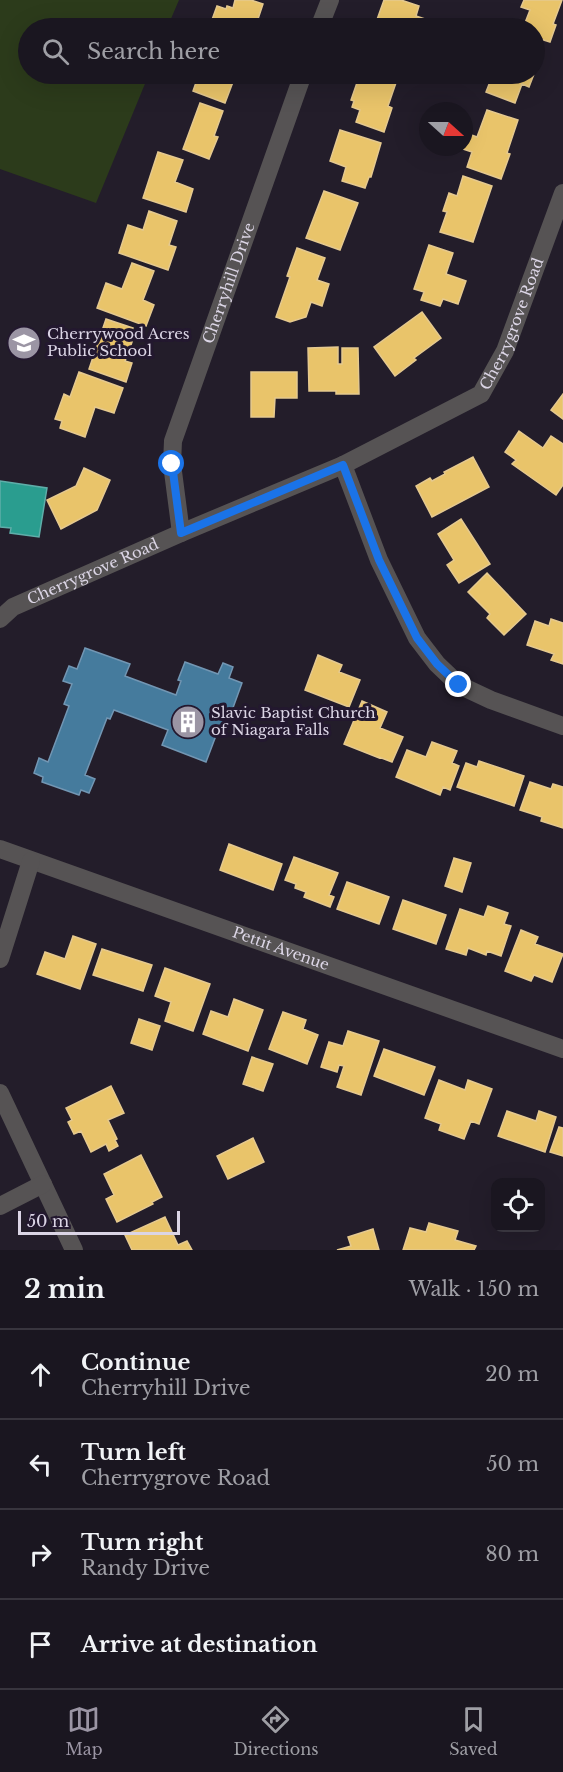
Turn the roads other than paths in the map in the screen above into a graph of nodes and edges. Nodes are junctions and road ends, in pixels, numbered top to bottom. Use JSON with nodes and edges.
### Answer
{"nodes":[{"id":1,"x":330,"y":0,"type":"edge"},
{"id":2,"x":324,"y":18,"type":"edge"},
{"id":3,"x":299,"y":84,"type":"edge"},
{"id":4,"x":563,"y":193,"type":"edge"},
{"id":5,"x":343,"y":465,"type":"junction"},
{"id":6,"x":181,"y":533,"type":"junction"},
{"id":7,"x":0,"y":619,"type":"edge"},
{"id":8,"x":563,"y":726,"type":"edge"},
{"id":9,"x":0,"y":849,"type":"edge"},
{"id":10,"x":31,"y":861,"type":"junction"},
{"id":11,"x":0,"y":959,"type":"edge"},
{"id":12,"x":563,"y":1049,"type":"edge"},
{"id":13,"x":0,"y":1093,"type":"edge"},
{"id":14,"x":43,"y":1184,"type":"junction"},
{"id":15,"x":0,"y":1206,"type":"edge"},
{"id":16,"x":74,"y":1250,"type":"edge"}],
"edges":[{"from":1,"to":2,"type":"street"},
{"from":3,"to":6,"type":"street","name":"Cherryhill Drive"},
{"from":4,"to":5,"type":"street","name":"Cherrygrove Road"},
{"from":5,"to":6,"type":"street","name":"Cherrygrove Road"},
{"from":5,"to":8,"type":"street"},
{"from":6,"to":7,"type":"street","name":"Cherrygrove Road"},
{"from":9,"to":10,"type":"street","name":"Pettit Avenue"},
{"from":10,"to":11,"type":"street"},
{"from":10,"to":12,"type":"street","name":"Pettit Avenue"},
{"from":13,"to":14,"type":"street"},
{"from":14,"to":15,"type":"street"},
{"from":14,"to":16,"type":"street"}]}
